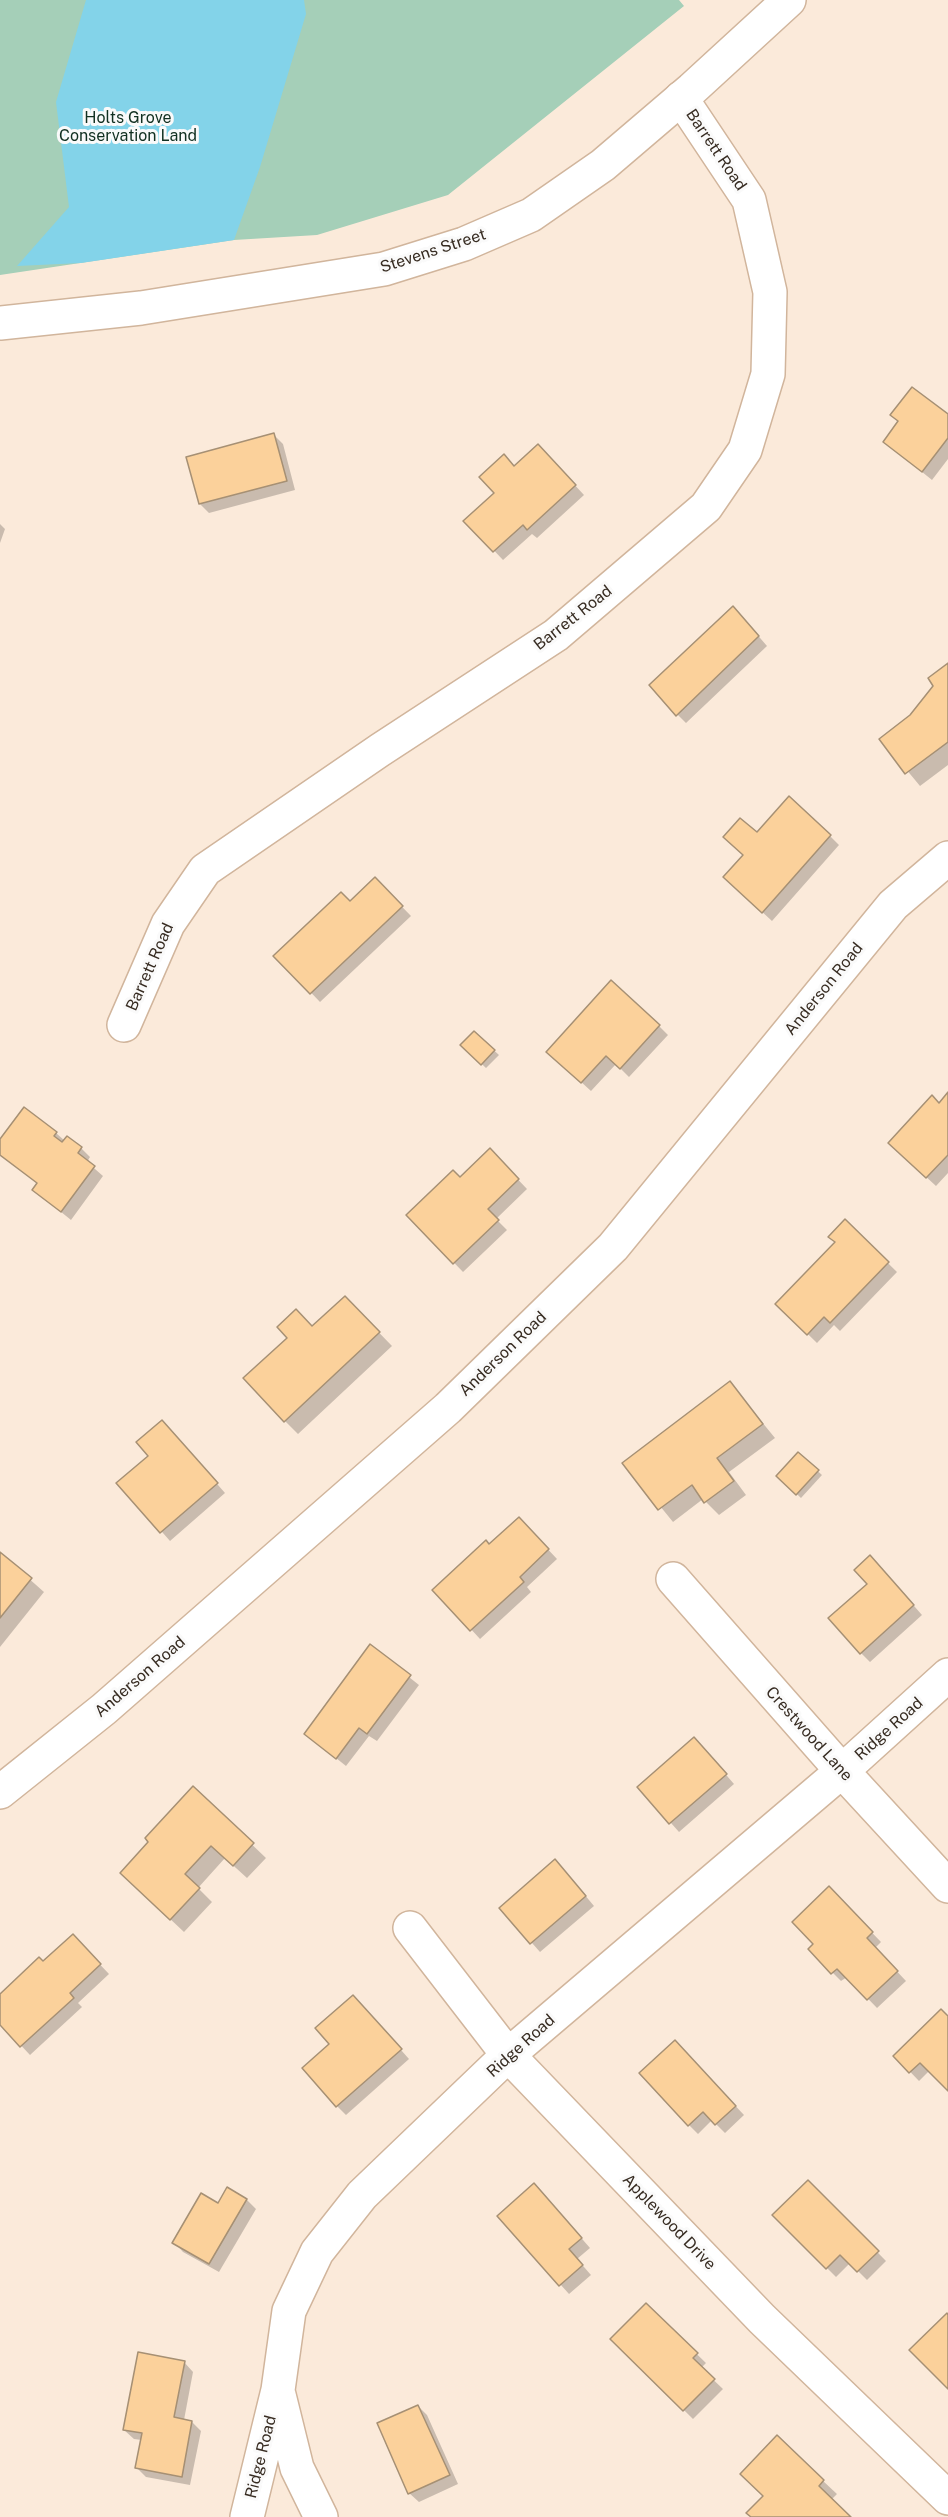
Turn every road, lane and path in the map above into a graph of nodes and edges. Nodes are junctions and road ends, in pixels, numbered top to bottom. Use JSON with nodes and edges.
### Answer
{"nodes":[{"id":1,"x":789,"y":0,"type":"edge"},
{"id":2,"x":681,"y":98,"type":"junction"},
{"id":3,"x":0,"y":323,"type":"edge"},
{"id":4,"x":948,"y":858,"type":"edge"},
{"id":5,"x":124,"y":1025,"type":"dead end"},
{"id":6,"x":673,"y":1580,"type":"dead end"},
{"id":7,"x":948,"y":1675,"type":"edge"},
{"id":8,"x":842,"y":1771,"type":"junction"},
{"id":9,"x":0,"y":1792,"type":"edge"},
{"id":10,"x":948,"y":1886,"type":"edge"},
{"id":11,"x":410,"y":1928,"type":"dead end"},
{"id":12,"x":508,"y":2055,"type":"junction"},
{"id":13,"x":278,"y":2390,"type":"junction"},
{"id":14,"x":948,"y":2498,"type":"edge"},
{"id":15,"x":247,"y":2517,"type":"edge"},
{"id":16,"x":321,"y":2517,"type":"edge"}],
"edges":[{"from":1,"to":2,"type":"street","name":"Stevens Street"},
{"from":2,"to":3,"type":"street","name":"Stevens Street"},
{"from":2,"to":5,"type":"street","name":"Barrett Road"},
{"from":4,"to":9,"type":"street","name":"Anderson Road"},
{"from":6,"to":8,"type":"street","name":"Crestwood Lane"},
{"from":7,"to":8,"type":"street","name":"Ridge Road"},
{"from":8,"to":10,"type":"street","name":"Crestwood Lane"},
{"from":8,"to":12,"type":"street","name":"Ridge Road"},
{"from":11,"to":12,"type":"street","name":"Applewood Drive"},
{"from":12,"to":13,"type":"street","name":"Ridge Road"},
{"from":12,"to":14,"type":"street","name":"Applewood Drive"},
{"from":13,"to":15,"type":"street","name":"Ridge Road"},
{"from":13,"to":16,"type":"street"}]}
